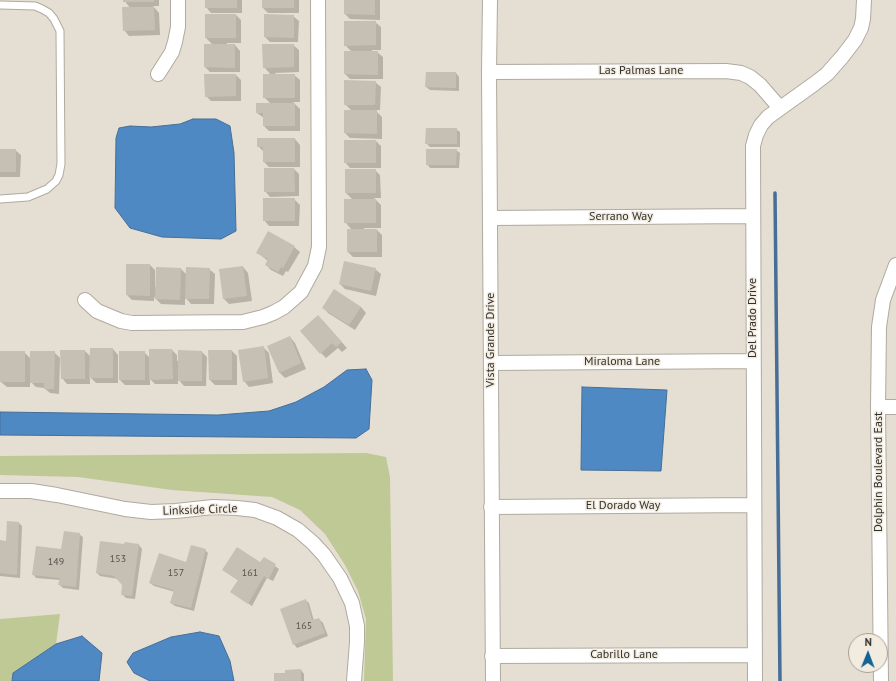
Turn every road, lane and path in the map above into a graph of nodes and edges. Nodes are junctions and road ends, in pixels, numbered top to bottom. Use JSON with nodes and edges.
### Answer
{"nodes":[{"id":1,"x":178,"y":0,"type":"edge"},
{"id":2,"x":318,"y":0,"type":"edge"},
{"id":3,"x":490,"y":0,"type":"edge"},
{"id":4,"x":864,"y":0,"type":"edge"},
{"id":5,"x":0,"y":5,"type":"edge"},
{"id":6,"x":489,"y":72,"type":"junction"},
{"id":7,"x":158,"y":74,"type":"dead end"},
{"id":8,"x":780,"y":108,"type":"junction"},
{"id":9,"x":0,"y":199,"type":"edge"},
{"id":10,"x":753,"y":216,"type":"junction"},
{"id":11,"x":490,"y":218,"type":"junction"},
{"id":12,"x":896,"y":265,"type":"edge"},
{"id":13,"x":85,"y":300,"type":"dead end"},
{"id":14,"x":754,"y":361,"type":"junction"},
{"id":15,"x":491,"y":363,"type":"junction"},
{"id":16,"x":878,"y":407,"type":"junction"},
{"id":17,"x":896,"y":407,"type":"edge"},
{"id":18,"x":0,"y":491,"type":"edge"},
{"id":19,"x":754,"y":506,"type":"junction"},
{"id":20,"x":491,"y":507,"type":"junction"},
{"id":21,"x":755,"y":655,"type":"junction"},
{"id":22,"x":492,"y":656,"type":"junction"},
{"id":23,"x":354,"y":681,"type":"edge"},
{"id":24,"x":493,"y":681,"type":"edge"},
{"id":25,"x":756,"y":681,"type":"edge"},
{"id":26,"x":881,"y":681,"type":"edge"}],
"edges":[{"from":1,"to":7,"type":"street"},
{"from":2,"to":13,"type":"street"},
{"from":3,"to":6,"type":"street","name":"Vista Grande Drive"},
{"from":4,"to":8,"type":"street","name":"Del Prado Drive"},
{"from":5,"to":9,"type":"lane"},
{"from":6,"to":8,"type":"street","name":"Las Palmas Lane"},
{"from":6,"to":11,"type":"street","name":"Vista Grande Drive"},
{"from":8,"to":10,"type":"street","name":"Del Prado Drive"},
{"from":10,"to":11,"type":"street","name":"Serrano Way"},
{"from":10,"to":14,"type":"street","name":"Del Prado Drive"},
{"from":11,"to":15,"type":"street","name":"Vista Grande Drive"},
{"from":12,"to":16,"type":"street","name":"Dolphin Boulevard East"},
{"from":14,"to":15,"type":"street","name":"Miraloma Lane"},
{"from":14,"to":19,"type":"street","name":"Del Prado Drive"},
{"from":15,"to":20,"type":"street","name":"Vista Grande Drive"},
{"from":16,"to":17,"type":"street"},
{"from":16,"to":26,"type":"street","name":"Dolphin Boulevard East"},
{"from":18,"to":23,"type":"street","name":"Linkside Circle"},
{"from":19,"to":20,"type":"street","name":"El Dorado Way"},
{"from":19,"to":21,"type":"street","name":"Del Prado Drive"},
{"from":20,"to":22,"type":"street","name":"Vista Grande Drive"},
{"from":21,"to":22,"type":"street","name":"Cabrillo Lane"},
{"from":21,"to":25,"type":"street","name":"Del Prado Drive"},
{"from":22,"to":24,"type":"street","name":"Vista Grande Drive"}]}
